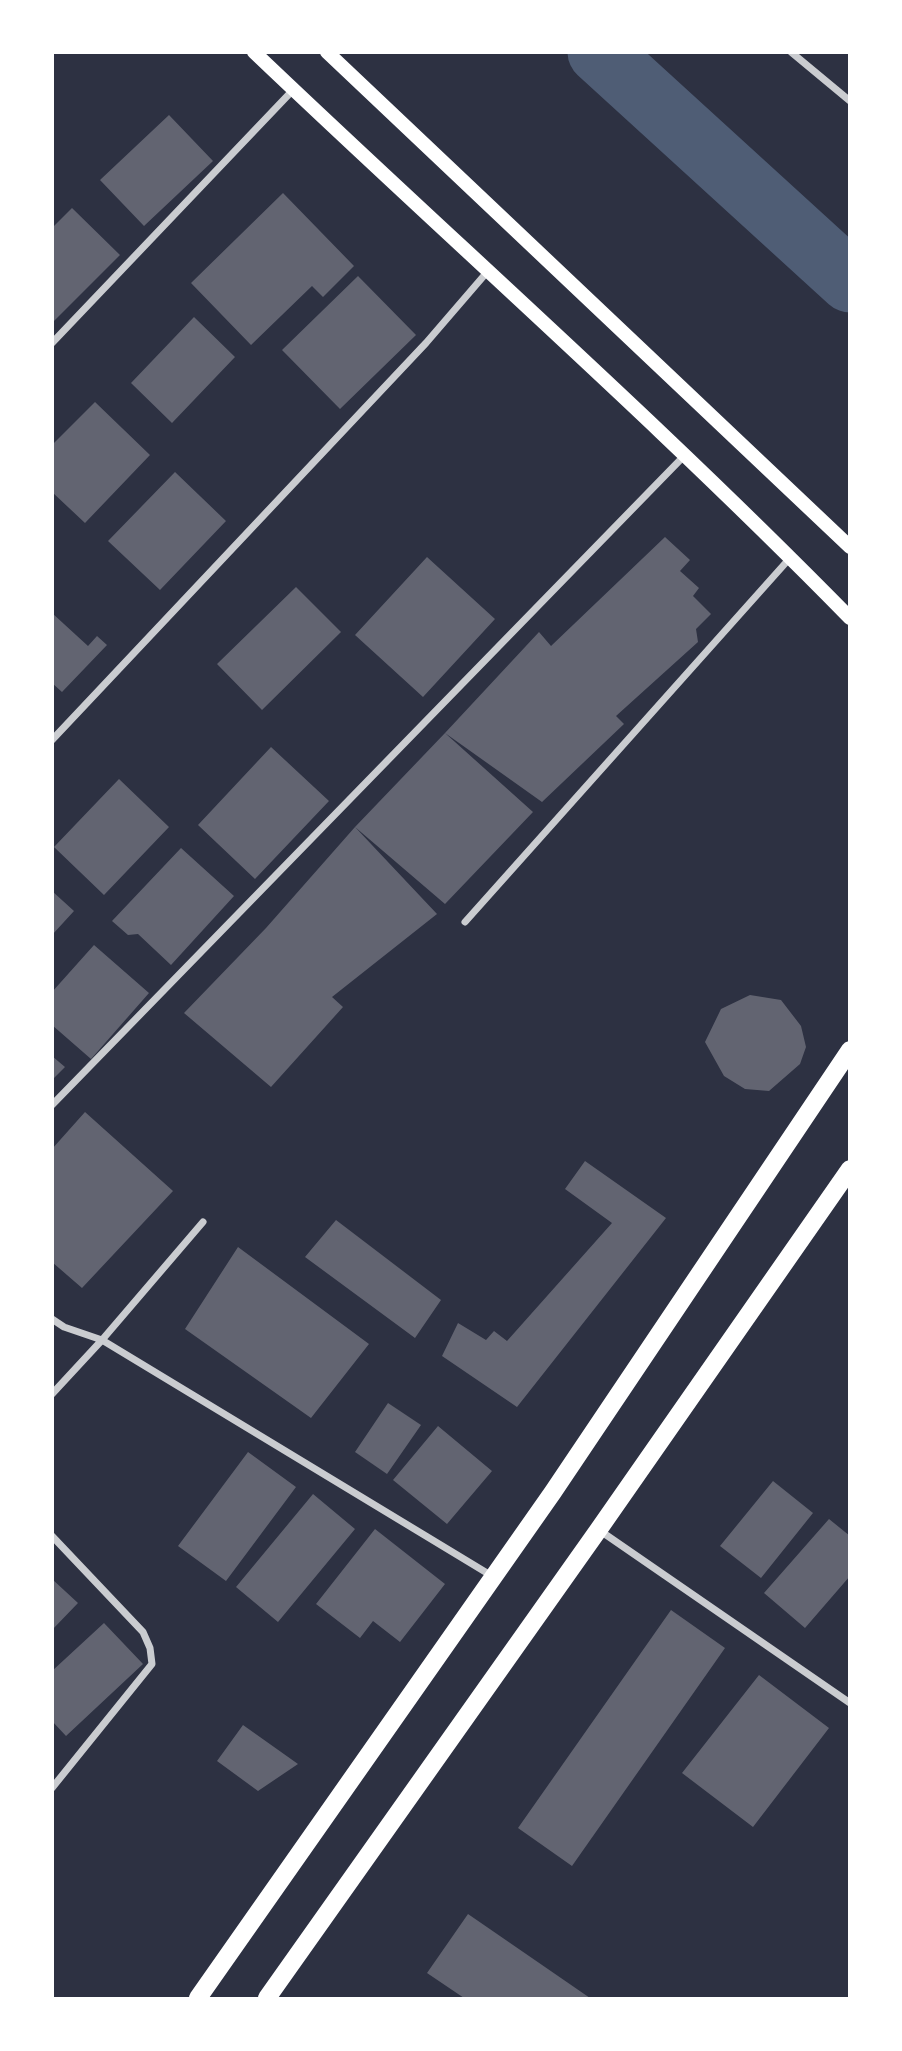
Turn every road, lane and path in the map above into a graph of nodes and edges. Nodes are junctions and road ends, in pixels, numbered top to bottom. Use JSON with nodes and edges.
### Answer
{"nodes":[{"id":1,"x":254,"y":52,"type":"edge"},
{"id":2,"x":327,"y":52,"type":"edge"},
{"id":3,"x":791,"y":52,"type":"edge"},
{"id":4,"x":293,"y":90,"type":"junction"},
{"id":5,"x":849,"y":101,"type":"edge"},
{"id":6,"x":488,"y":271,"type":"junction"},
{"id":7,"x":52,"y":343,"type":"edge"},
{"id":8,"x":684,"y":456,"type":"junction"},
{"id":9,"x":849,"y":547,"type":"edge"},
{"id":10,"x":791,"y":557,"type":"junction"},
{"id":11,"x":849,"y":618,"type":"edge"},
{"id":12,"x":52,"y":740,"type":"edge"},
{"id":13,"x":464,"y":922,"type":"dead end"},
{"id":14,"x":849,"y":1050,"type":"edge"},
{"id":15,"x":52,"y":1105,"type":"edge"},
{"id":16,"x":849,"y":1169,"type":"edge"},
{"id":17,"x":203,"y":1222,"type":"dead end"},
{"id":18,"x":52,"y":1319,"type":"edge"},
{"id":19,"x":102,"y":1340,"type":"junction"},
{"id":20,"x":52,"y":1394,"type":"edge"},
{"id":21,"x":599,"y":1530,"type":"junction"},
{"id":22,"x":52,"y":1536,"type":"edge"},
{"id":23,"x":493,"y":1577,"type":"junction"},
{"id":24,"x":849,"y":1703,"type":"edge"},
{"id":25,"x":52,"y":1788,"type":"edge"},
{"id":26,"x":198,"y":1998,"type":"edge"},
{"id":27,"x":267,"y":1998,"type":"edge"}],
"edges":[{"from":1,"to":4,"type":"main road"},
{"from":2,"to":9,"type":"main road"},
{"from":3,"to":5,"type":"street"},
{"from":4,"to":6,"type":"main road"},
{"from":4,"to":7,"type":"street"},
{"from":6,"to":8,"type":"main road"},
{"from":6,"to":12,"type":"street"},
{"from":8,"to":10,"type":"main road"},
{"from":8,"to":15,"type":"street"},
{"from":10,"to":11,"type":"main road"},
{"from":10,"to":13,"type":"street"},
{"from":14,"to":23,"type":"main road"},
{"from":16,"to":21,"type":"main road"},
{"from":17,"to":19,"type":"street"},
{"from":18,"to":19,"type":"street"},
{"from":19,"to":20,"type":"street"},
{"from":19,"to":23,"type":"street"},
{"from":21,"to":24,"type":"street"},
{"from":21,"to":27,"type":"main road"},
{"from":22,"to":25,"type":"street"},
{"from":23,"to":26,"type":"main road"}]}
